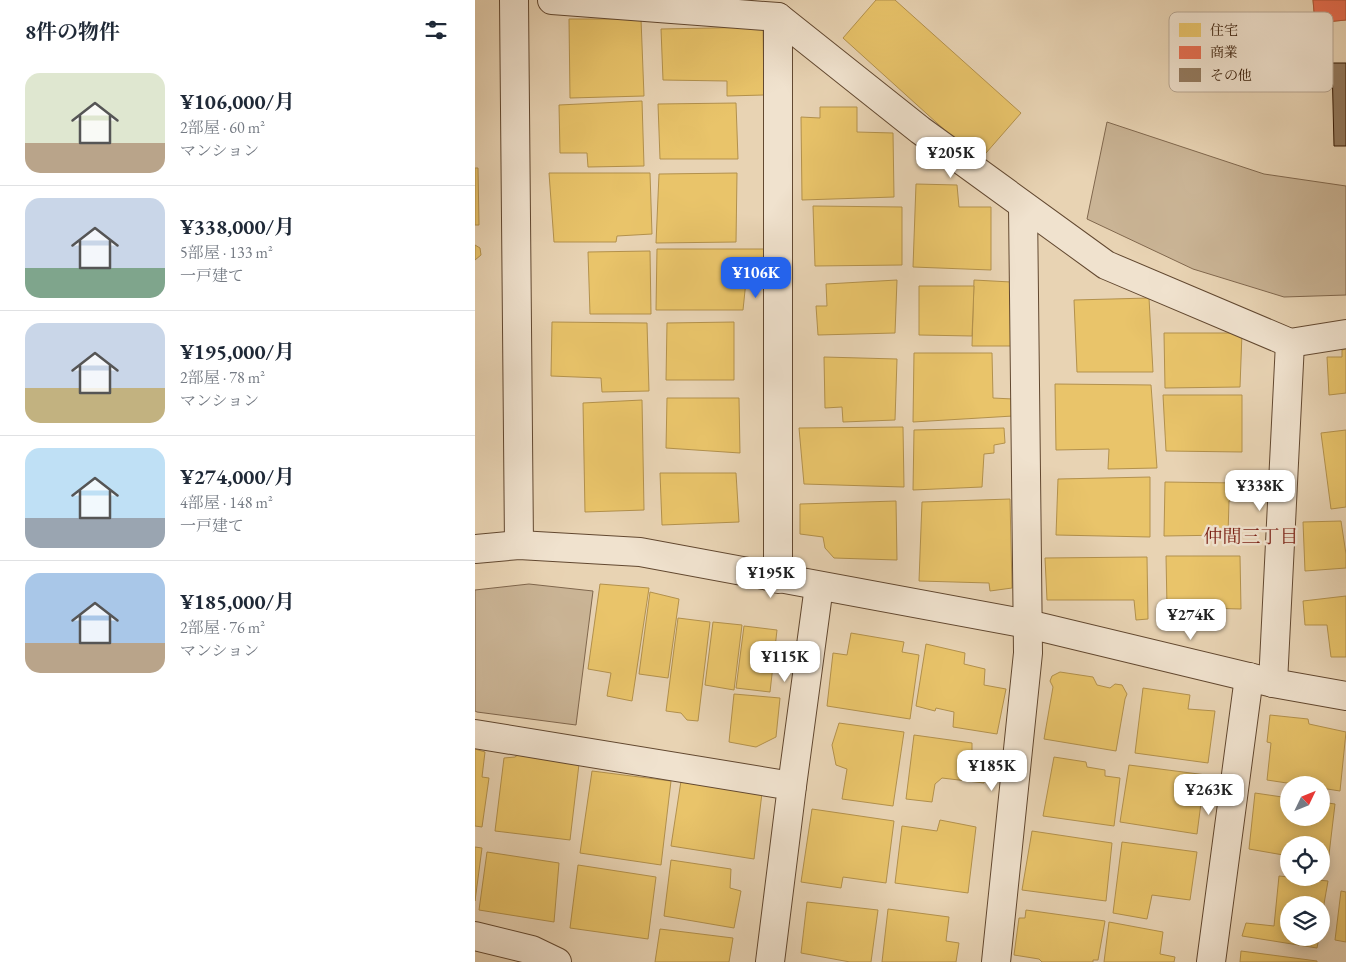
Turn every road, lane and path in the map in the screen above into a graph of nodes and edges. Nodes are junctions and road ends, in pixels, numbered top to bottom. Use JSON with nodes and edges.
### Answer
{"nodes":[{"id":1,"x":514,"y":0,"type":"edge"},
{"id":2,"x":552,"y":0,"type":"edge"},
{"id":3,"x":778,"y":17,"type":"junction"},
{"id":4,"x":1023,"y":206,"type":"junction"},
{"id":5,"x":1346,"y":334,"type":"edge"},
{"id":6,"x":1290,"y":343,"type":"junction"},
{"id":7,"x":519,"y":545,"type":"junction"},
{"id":8,"x":475,"y":549,"type":"edge"},
{"id":9,"x":778,"y":579,"type":"junction"},
{"id":10,"x":819,"y":586,"type":"junction"},
{"id":11,"x":1027,"y":624,"type":"junction"},
{"id":12,"x":1261,"y":680,"type":"junction"},
{"id":13,"x":1346,"y":696,"type":"edge"},
{"id":14,"x":475,"y":734,"type":"edge"},
{"id":15,"x":793,"y":786,"type":"junction"},
{"id":16,"x":475,"y":936,"type":"edge"},
{"id":17,"x":557,"y":962,"type":"edge"},
{"id":18,"x":770,"y":962,"type":"edge"},
{"id":19,"x":996,"y":962,"type":"edge"},
{"id":20,"x":1211,"y":962,"type":"edge"}],
"edges":[{"from":1,"to":7,"type":"street"},
{"from":2,"to":3,"type":"street"},
{"from":3,"to":4,"type":"street"},
{"from":3,"to":9,"type":"street"},
{"from":4,"to":6,"type":"street"},
{"from":4,"to":11,"type":"street"},
{"from":5,"to":6,"type":"street"},
{"from":6,"to":12,"type":"street"},
{"from":7,"to":8,"type":"street"},
{"from":7,"to":9,"type":"street"},
{"from":9,"to":10,"type":"street"},
{"from":10,"to":11,"type":"street"},
{"from":10,"to":15,"type":"street"},
{"from":11,"to":12,"type":"street"},
{"from":11,"to":19,"type":"street"},
{"from":12,"to":13,"type":"street"},
{"from":12,"to":20,"type":"street"},
{"from":14,"to":15,"type":"street"},
{"from":15,"to":18,"type":"street"},
{"from":16,"to":17,"type":"street"}]}
